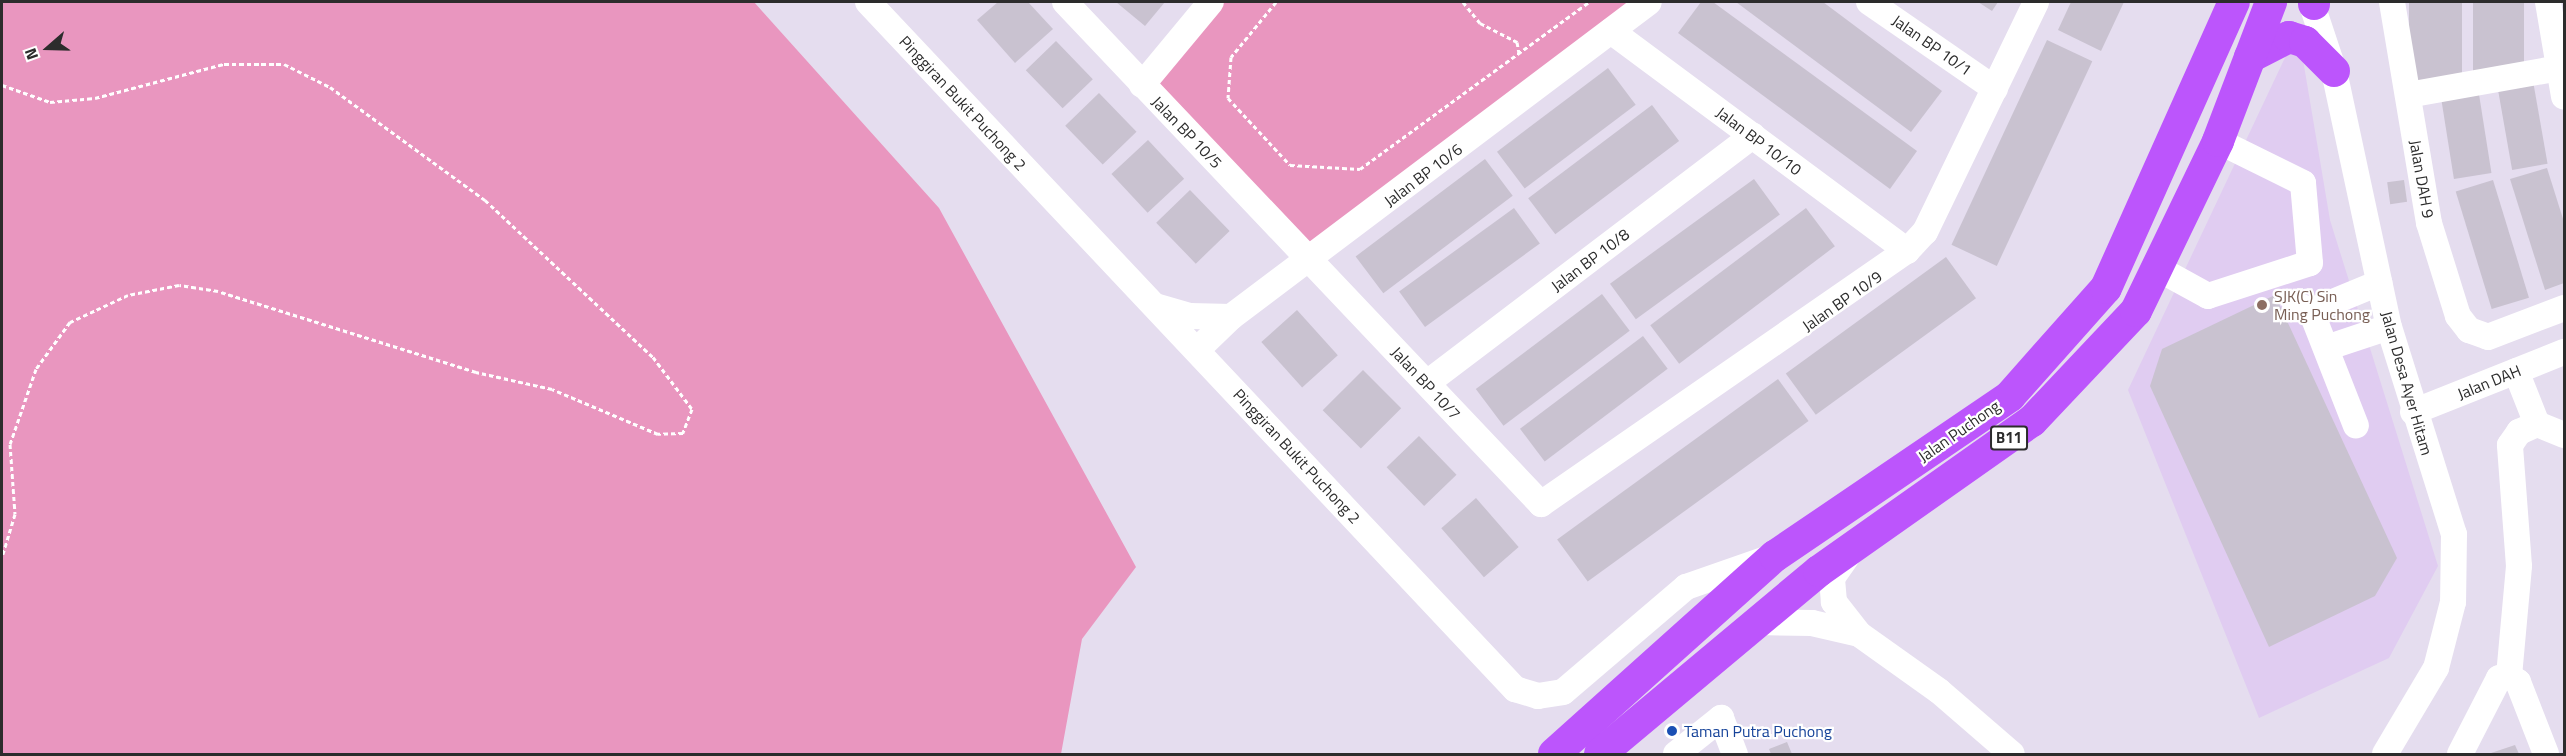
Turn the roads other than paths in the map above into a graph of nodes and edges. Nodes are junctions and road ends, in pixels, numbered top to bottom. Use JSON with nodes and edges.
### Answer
{"nodes":[{"id":1,"x":868,"y":2,"type":"edge"},
{"id":2,"x":1065,"y":2,"type":"edge"},
{"id":3,"x":1211,"y":2,"type":"edge"},
{"id":4,"x":1649,"y":2,"type":"edge"},
{"id":5,"x":1869,"y":2,"type":"edge"},
{"id":6,"x":2036,"y":2,"type":"edge"},
{"id":7,"x":2234,"y":2,"type":"edge"},
{"id":8,"x":2271,"y":2,"type":"edge"},
{"id":9,"x":2313,"y":2,"type":"edge"},
{"id":10,"x":2392,"y":2,"type":"edge"},
{"id":11,"x":2548,"y":2,"type":"edge"},
{"id":12,"x":1611,"y":31,"type":"junction"},
{"id":13,"x":2250,"y":57,"type":"junction"},
{"id":14,"x":2559,"y":68,"type":"junction"},
{"id":15,"x":2334,"y":71,"type":"junction"},
{"id":16,"x":1142,"y":85,"type":"junction"},
{"id":17,"x":1995,"y":89,"type":"junction"},
{"id":18,"x":2408,"y":95,"type":"junction"},
{"id":19,"x":2565,"y":97,"type":"edge"},
{"id":20,"x":1753,"y":136,"type":"junction"},
{"id":21,"x":2218,"y":141,"type":"junction"},
{"id":22,"x":1907,"y":251,"type":"junction"},
{"id":23,"x":1309,"y":262,"type":"junction"},
{"id":24,"x":2157,"y":268,"type":"junction"},
{"id":25,"x":2379,"y":283,"type":"junction"},
{"id":26,"x":1153,"y":305,"type":"junction"},
{"id":27,"x":2565,"y":308,"type":"edge"},
{"id":28,"x":1231,"y":317,"type":"junction"},
{"id":29,"x":2389,"y":327,"type":"junction"},
{"id":30,"x":2326,"y":348,"type":"junction"},
{"id":31,"x":1197,"y":351,"type":"junction"},
{"id":32,"x":2565,"y":352,"type":"edge"},
{"id":33,"x":2516,"y":371,"type":"junction"},
{"id":34,"x":1428,"y":383,"type":"junction"},
{"id":35,"x":2413,"y":412,"type":"junction"},
{"id":36,"x":2537,"y":424,"type":"junction"},
{"id":37,"x":2356,"y":426,"type":"dead end"},
{"id":38,"x":2565,"y":435,"type":"edge"},
{"id":39,"x":1540,"y":504,"type":"joint"},
{"id":40,"x":1852,"y":550,"type":"junction"},
{"id":41,"x":1776,"y":556,"type":"junction"},
{"id":42,"x":1756,"y":622,"type":"junction"},
{"id":43,"x":1859,"y":634,"type":"junction"},
{"id":44,"x":2513,"y":679,"type":"junction"},
{"id":45,"x":1554,"y":754,"type":"edge"},
{"id":46,"x":1600,"y":754,"type":"edge"},
{"id":47,"x":1676,"y":754,"type":"edge"},
{"id":48,"x":1735,"y":754,"type":"edge"},
{"id":49,"x":2012,"y":754,"type":"edge"},
{"id":50,"x":2385,"y":754,"type":"edge"},
{"id":51,"x":2460,"y":754,"type":"edge"},
{"id":52,"x":2546,"y":754,"type":"edge"}],
"edges":[{"from":1,"to":26,"type":"street","name":"Pinggiran Bukit Puchong 2"},
{"from":2,"to":16,"type":"street","name":"Jalan BP 10/5"},
{"from":3,"to":16,"type":"street"},
{"from":4,"to":12,"type":"street","name":"Jalan BP 10/6"},
{"from":5,"to":17,"type":"street","name":"Jalan BP 10/1"},
{"from":6,"to":17,"type":"street","name":"Jalan BP 10/9"},
{"from":7,"to":41,"type":"main road","name":"Jalan Puchong","number":"B11"},
{"from":8,"to":13,"type":"main road","name":"Jalan Puchong","number":"B11"},
{"from":9,"to":15,"type":"street","name":"Jalan Desa Ayer Hitam"},
{"from":10,"to":18,"type":"street","name":"Jalan DAH 9"},
{"from":11,"to":14,"type":"street"},
{"from":12,"to":20,"type":"street","name":"Jalan BP 10/10"},
{"from":12,"to":23,"type":"street","name":"Jalan BP 10/6"},
{"from":13,"to":15,"type":"main road"},
{"from":13,"to":21,"type":"main road","name":"Jalan Puchong","number":"B11"},
{"from":14,"to":18,"type":"street"},
{"from":14,"to":19,"type":"street"},
{"from":15,"to":25,"type":"street","name":"Jalan Desa Ayer Hitam"},
{"from":16,"to":23,"type":"street","name":"Jalan BP 10/5"},
{"from":17,"to":22,"type":"street","name":"Jalan BP 10/9"},
{"from":18,"to":27,"type":"street","name":"Jalan DAH 9"},
{"from":20,"to":22,"type":"street","name":"Jalan BP 10/10"},
{"from":20,"to":34,"type":"street","name":"Jalan BP 10/8"},
{"from":21,"to":24,"type":"main road","name":"Jalan Puchong","number":"B11"},
{"from":21,"to":24,"type":"street"},
{"from":22,"to":39,"type":"street","name":"Jalan BP 10/9"},
{"from":23,"to":28,"type":"street","name":"Jalan BP 10/6"},
{"from":23,"to":34,"type":"street","name":"Jalan BP 10/7"},
{"from":24,"to":40,"type":"main road","name":"Jalan Puchong","number":"B11"},
{"from":25,"to":29,"type":"street","name":"Jalan Desa Ayer Hitam"},
{"from":25,"to":30,"type":"street"},
{"from":26,"to":28,"type":"street"},
{"from":26,"to":31,"type":"street","name":"Pinggiran Bukit Puchong 2"},
{"from":28,"to":31,"type":"street","name":"Jalan BP 10/6"},
{"from":29,"to":30,"type":"street"},
{"from":29,"to":35,"type":"street","name":"Jalan Desa Ayer Hitam"},
{"from":30,"to":37,"type":"street"},
{"from":31,"to":41,"type":"street","name":"Pinggiran Bukit Puchong 2"},
{"from":32,"to":33,"type":"street","name":"Jalan DAH"},
{"from":33,"to":35,"type":"street","name":"Jalan DAH"},
{"from":33,"to":36,"type":"street"},
{"from":34,"to":39,"type":"street","name":"Jalan BP 10/7"},
{"from":35,"to":50,"type":"street","name":"Jalan Desa Ayer Hitam"},
{"from":36,"to":38,"type":"street"},
{"from":36,"to":44,"type":"street"},
{"from":40,"to":42,"type":"main road","name":"Jalan Puchong","number":"B11"},
{"from":40,"to":43,"type":"street"},
{"from":41,"to":45,"type":"main road","name":"Jalan Puchong","number":"B11"},
{"from":42,"to":43,"type":"street"},
{"from":42,"to":46,"type":"main road","name":"Jalan Puchong","number":"B11"},
{"from":43,"to":49,"type":"street"},
{"from":44,"to":51,"type":"street"},
{"from":44,"to":52,"type":"street"},
{"from":47,"to":48,"type":"street"}]}
